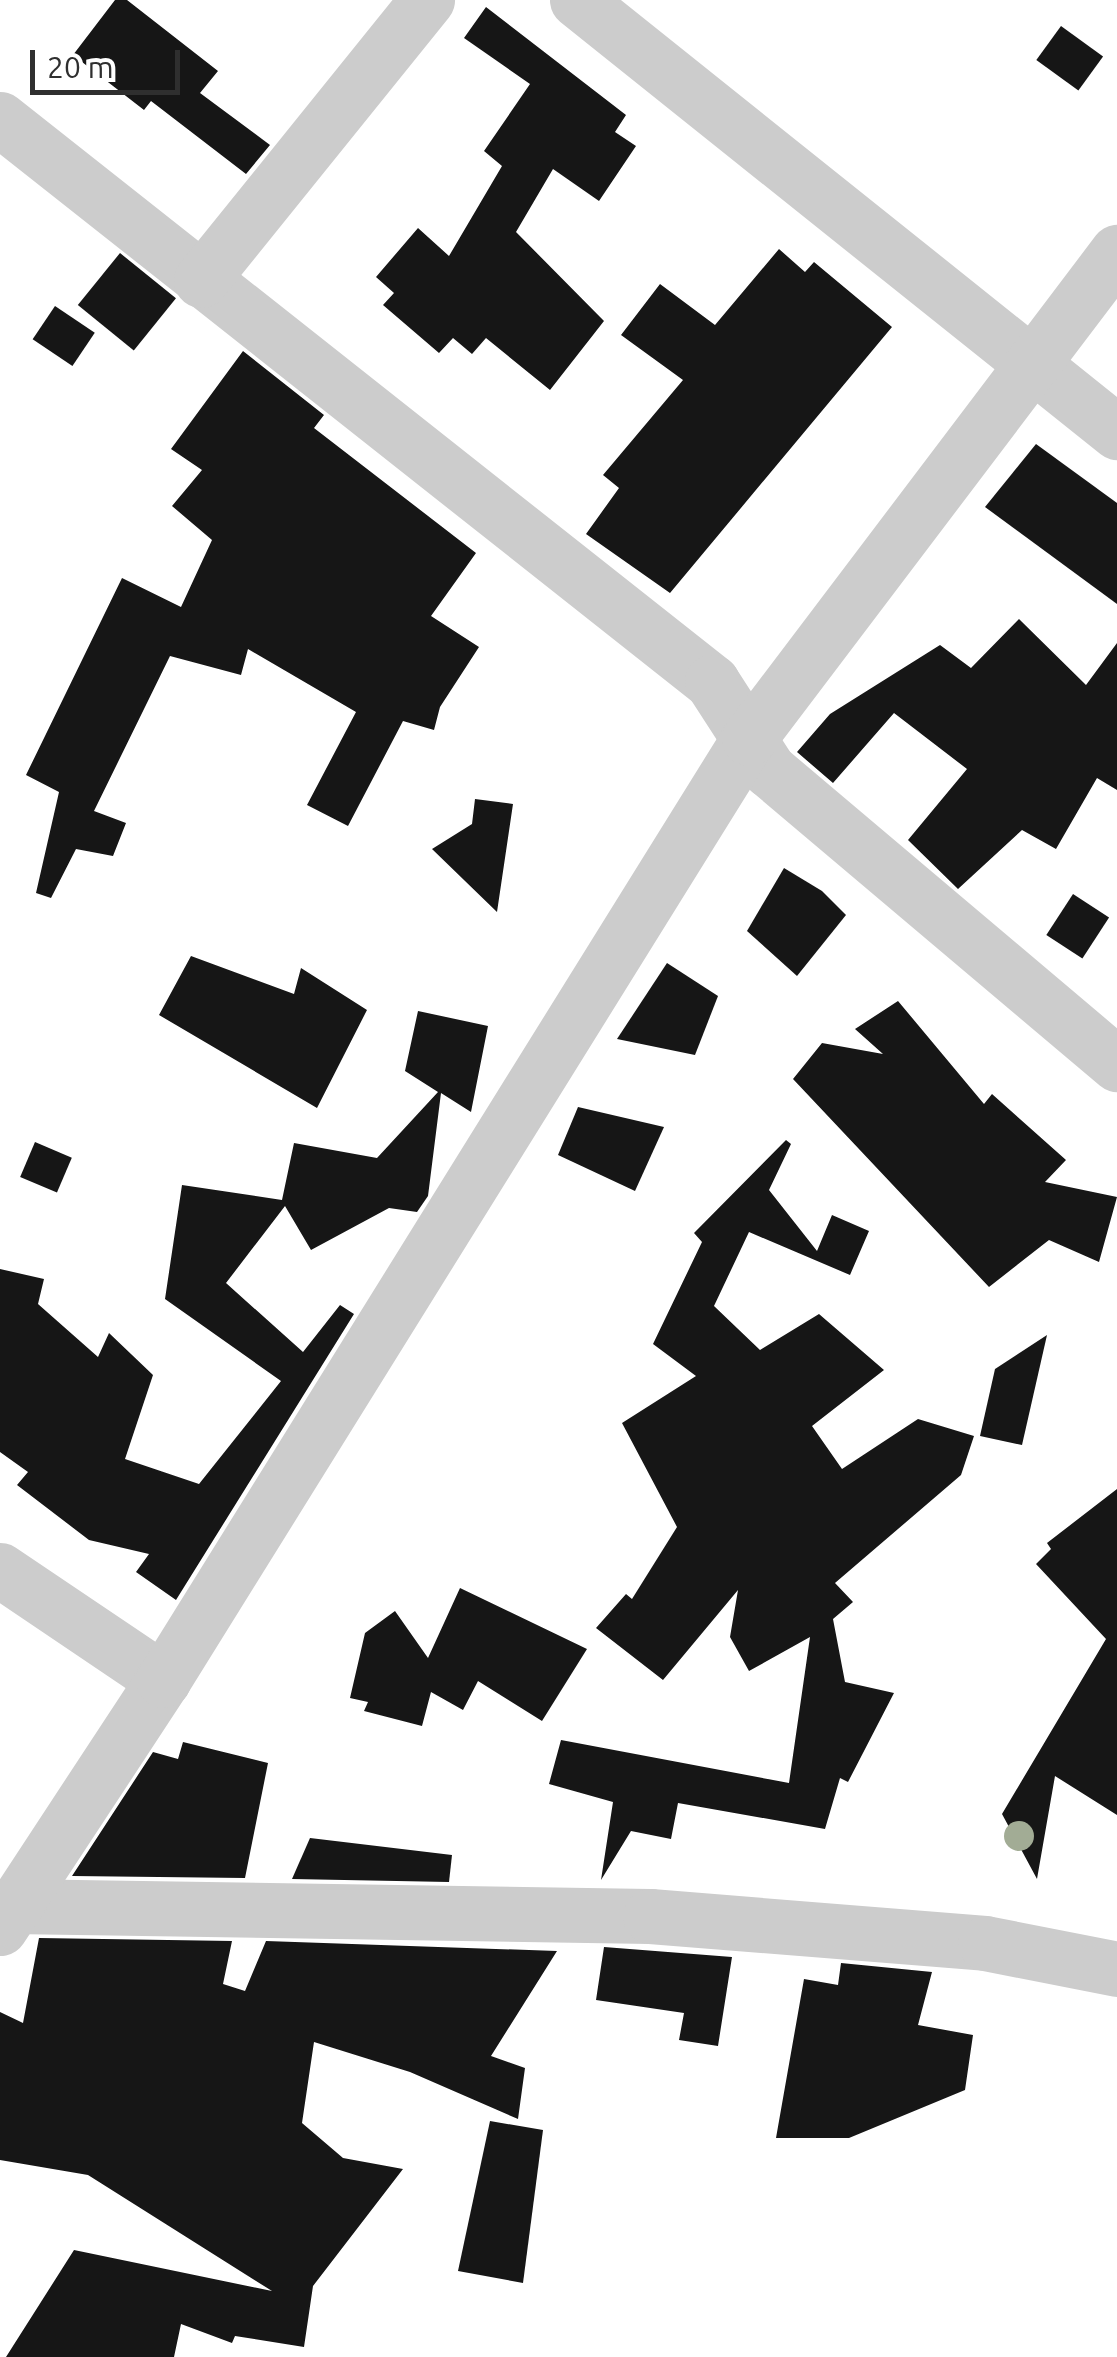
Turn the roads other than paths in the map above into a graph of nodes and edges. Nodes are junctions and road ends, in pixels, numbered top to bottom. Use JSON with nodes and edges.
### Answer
{"nodes":[{"id":1,"x":427,"y":0,"type":"edge"},
{"id":2,"x":577,"y":0,"type":"edge"},
{"id":3,"x":0,"y":119,"type":"edge"},
{"id":4,"x":1117,"y":252,"type":"edge"},
{"id":5,"x":201,"y":280,"type":"junction"},
{"id":6,"x":1032,"y":366,"type":"junction"},
{"id":7,"x":1117,"y":432,"type":"edge"},
{"id":8,"x":749,"y":738,"type":"junction"},
{"id":9,"x":1117,"y":1064,"type":"edge"},
{"id":10,"x":0,"y":1570,"type":"edge"},
{"id":11,"x":163,"y":1680,"type":"junction"},
{"id":12,"x":6,"y":1917,"type":"edge"},
{"id":13,"x":1117,"y":1969,"type":"edge"}],
"edges":[{"from":1,"to":5,"type":"street"},
{"from":2,"to":6,"type":"street"},
{"from":3,"to":5,"type":"street"},
{"from":4,"to":6,"type":"street"},
{"from":5,"to":8,"type":"street"},
{"from":6,"to":7,"type":"street"},
{"from":6,"to":8,"type":"street"},
{"from":8,"to":9,"type":"street"},
{"from":8,"to":11,"type":"street"},
{"from":10,"to":11,"type":"street"},
{"from":11,"to":12,"type":"street"},
{"from":12,"to":13,"type":"street"}]}
